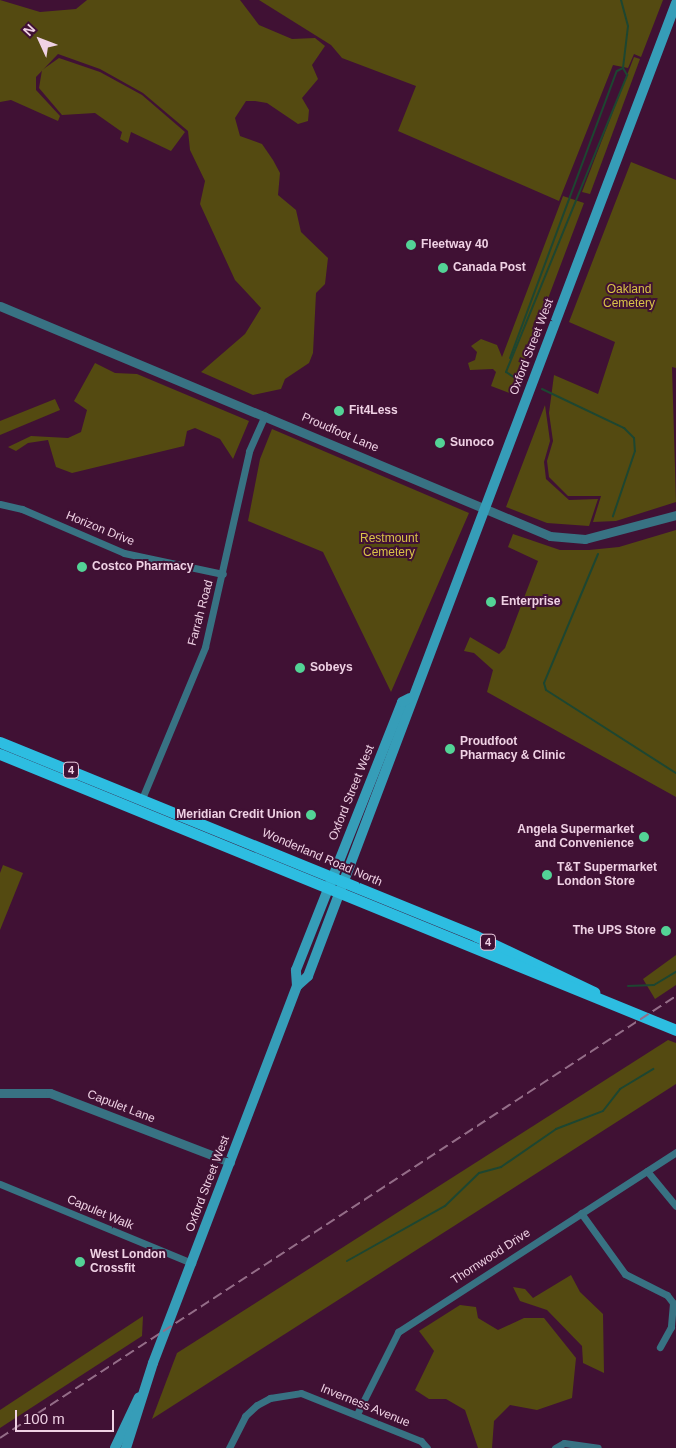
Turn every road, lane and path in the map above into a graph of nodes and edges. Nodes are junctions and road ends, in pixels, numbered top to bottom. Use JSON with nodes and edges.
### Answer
{"nodes":[{"id":1,"x":676,"y":3,"type":"edge"},
{"id":2,"x":0,"y":306,"type":"edge"},
{"id":3,"x":265,"y":415,"type":"junction"},
{"id":4,"x":0,"y":504,"type":"edge"},
{"id":5,"x":484,"y":510,"type":"junction"},
{"id":6,"x":676,"y":515,"type":"edge"},
{"id":7,"x":223,"y":574,"type":"junction"},
{"id":8,"x":410,"y":698,"type":"junction"},
{"id":9,"x":0,"y":742,"type":"edge"},
{"id":10,"x":0,"y":754,"type":"edge"},
{"id":11,"x":140,"y":804,"type":"junction"},
{"id":12,"x":332,"y":878,"type":"junction"},
{"id":13,"x":343,"y":882,"type":"junction"},
{"id":14,"x":327,"y":890,"type":"junction"},
{"id":15,"x":339,"y":894,"type":"junction"},
{"id":16,"x":297,"y":986,"type":"junction"},
{"id":17,"x":629,"y":1011,"type":"junction"},
{"id":18,"x":676,"y":1030,"type":"edge"},
{"id":19,"x":0,"y":1093,"type":"edge"},
{"id":20,"x":676,"y":1152,"type":"edge"},
{"id":21,"x":230,"y":1162,"type":"junction"},
{"id":22,"x":647,"y":1171,"type":"junction"},
{"id":23,"x":0,"y":1184,"type":"edge"},
{"id":24,"x":676,"y":1206,"type":"edge"},
{"id":25,"x":581,"y":1213,"type":"junction"},
{"id":26,"x":192,"y":1263,"type":"junction"},
{"id":27,"x":660,"y":1346,"type":"dead end"},
{"id":28,"x":143,"y":1392,"type":"junction"},
{"id":29,"x":357,"y":1414,"type":"junction"},
{"id":30,"x":115,"y":1448,"type":"edge"},
{"id":31,"x":126,"y":1448,"type":"edge"},
{"id":32,"x":229,"y":1448,"type":"edge"},
{"id":33,"x":427,"y":1448,"type":"edge"},
{"id":34,"x":555,"y":1448,"type":"edge"},
{"id":35,"x":598,"y":1448,"type":"edge"}],
"edges":[{"from":1,"to":5,"type":"main road","name":"Oxford Street West"},
{"from":2,"to":3,"type":"street","name":"Proudfoot Lane"},
{"from":3,"to":5,"type":"street","name":"Proudfoot Lane"},
{"from":3,"to":7,"type":"street","name":"Farrah Road"},
{"from":4,"to":7,"type":"street","name":"Horizon Drive"},
{"from":5,"to":6,"type":"street","name":"Proudfoot Lane"},
{"from":5,"to":8,"type":"main road","name":"Oxford Street West"},
{"from":7,"to":11,"type":"street","name":"Farrah Road"},
{"from":8,"to":12,"type":"main road","name":"Oxford Street West"},
{"from":8,"to":13,"type":"main road","name":"Oxford Street West"},
{"from":9,"to":11,"type":"main road","name":"Wonderland Road North","number":"4"},
{"from":10,"to":11,"type":"main road","name":"Wonderland Road North","number":"4"},
{"from":11,"to":12,"type":"main road","name":"Wonderland Road North","number":"4"},
{"from":11,"to":14,"type":"main road","name":"Wonderland Road North","number":"4"},
{"from":12,"to":13,"type":"main road","name":"Wonderland Road North","number":"4"},
{"from":12,"to":14,"type":"main road","name":"Oxford Street West"},
{"from":13,"to":15,"type":"main road","name":"Oxford Street West"},
{"from":13,"to":17,"type":"main road","name":"Wonderland Road North","number":"4"},
{"from":14,"to":15,"type":"main road","name":"Wonderland Road North","number":"4"},
{"from":14,"to":16,"type":"main road","name":"Oxford Street West"},
{"from":15,"to":16,"type":"main road","name":"Oxford Street West"},
{"from":15,"to":17,"type":"main road","name":"Wonderland Road North","number":"4"},
{"from":16,"to":21,"type":"main road","name":"Oxford Street West"},
{"from":17,"to":18,"type":"main road","name":"Wonderland Road North","number":"4"},
{"from":19,"to":21,"type":"street","name":"Capulet Lane"},
{"from":20,"to":22,"type":"street","name":"Thornwood Drive"},
{"from":21,"to":26,"type":"main road","name":"Oxford Street West"},
{"from":22,"to":24,"type":"street"},
{"from":22,"to":25,"type":"street","name":"Thornwood Drive"},
{"from":23,"to":26,"type":"street","name":"Capulet Walk"},
{"from":25,"to":27,"type":"street"},
{"from":25,"to":29,"type":"street","name":"Thornwood Drive"},
{"from":26,"to":28,"type":"main road","name":"Oxford Street West"},
{"from":28,"to":30,"type":"main road","name":"Oxford Street West"},
{"from":28,"to":31,"type":"main road","name":"Oxford Street West"},
{"from":29,"to":32,"type":"street","name":"Inverness Avenue"},
{"from":29,"to":33,"type":"street","name":"Inverness Avenue"},
{"from":34,"to":35,"type":"street"}]}
